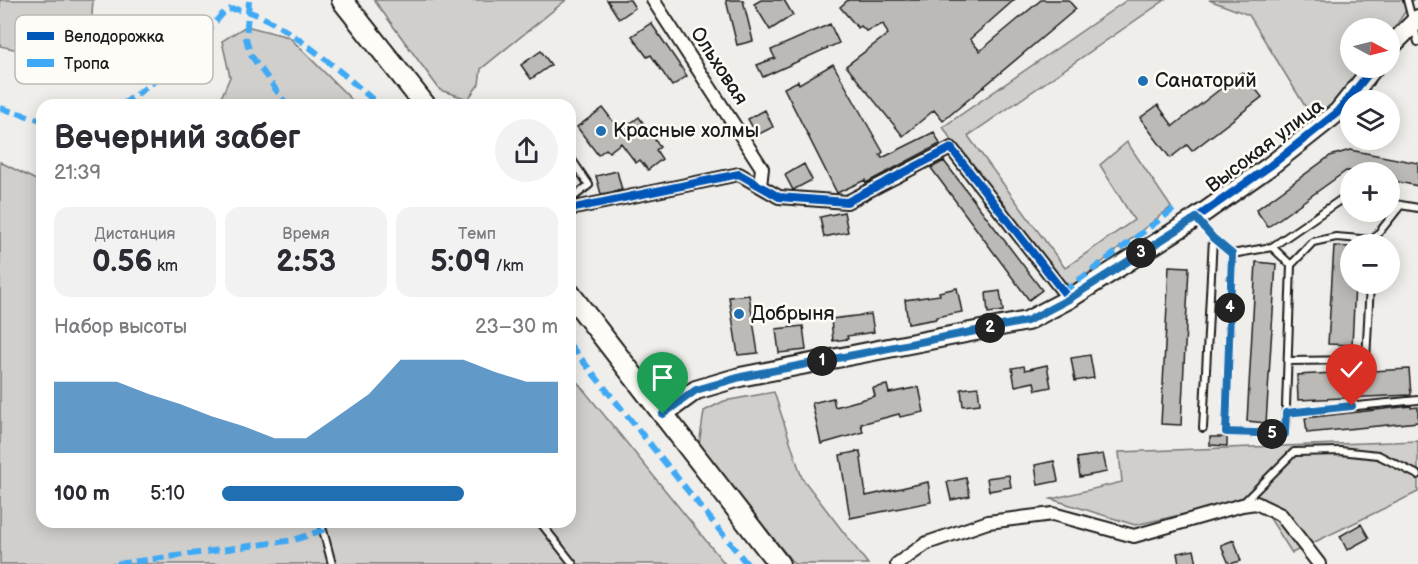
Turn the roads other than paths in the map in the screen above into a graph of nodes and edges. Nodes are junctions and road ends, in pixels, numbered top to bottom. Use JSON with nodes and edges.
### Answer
{"nodes":[{"id":1,"x":342,"y":0,"type":"edge"},
{"id":2,"x":653,"y":0,"type":"edge"},
{"id":3,"x":1407,"y":0,"type":"edge"},
{"id":4,"x":1418,"y":4,"type":"edge"},
{"id":5,"x":1415,"y":21,"type":"edge"},
{"id":6,"x":1400,"y":37,"type":"edge"},
{"id":7,"x":1418,"y":42,"type":"edge"},
{"id":8,"x":1365,"y":78,"type":"edge"},
{"id":9,"x":420,"y":99,"type":"edge"},
{"id":10,"x":576,"y":166,"type":"edge"},
{"id":11,"x":760,"y":186,"type":"junction"},
{"id":12,"x":576,"y":195,"type":"edge"},
{"id":13,"x":1340,"y":200,"type":"edge"},
{"id":14,"x":1401,"y":205,"type":"joint"},
{"id":15,"x":576,"y":208,"type":"edge"},
{"id":16,"x":1418,"y":208,"type":"edge"},
{"id":17,"x":1196,"y":218,"type":"junction"},
{"id":18,"x":1378,"y":234,"type":"edge"},
{"id":19,"x":1213,"y":238,"type":"junction"},
{"id":20,"x":1340,"y":238,"type":"edge"},
{"id":21,"x":1272,"y":247,"type":"junction"},
{"id":22,"x":1232,"y":254,"type":"junction"},
{"id":23,"x":1291,"y":265,"type":"junction"},
{"id":24,"x":1369,"y":294,"type":"edge"},
{"id":25,"x":1069,"y":299,"type":"junction"},
{"id":26,"x":576,"y":302,"type":"edge"},
{"id":27,"x":1288,"y":361,"type":"junction"},
{"id":28,"x":1418,"y":400,"type":"edge"},
{"id":29,"x":1286,"y":413,"type":"junction"},
{"id":30,"x":663,"y":414,"type":"junction"},
{"id":31,"x":1203,"y":428,"type":"dead end"},
{"id":32,"x":1418,"y":475,"type":"edge"},
{"id":33,"x":1242,"y":505,"type":"junction"},
{"id":34,"x":545,"y":528,"type":"edge"},
{"id":35,"x":323,"y":530,"type":"dead end"},
{"id":36,"x":332,"y":564,"type":"edge"},
{"id":37,"x":573,"y":564,"type":"edge"},
{"id":38,"x":779,"y":564,"type":"edge"},
{"id":39,"x":897,"y":564,"type":"edge"},
{"id":40,"x":1319,"y":564,"type":"edge"}],
"edges":[{"from":1,"to":9,"type":"main road"},
{"from":2,"to":11,"type":"street","name":"Ольховая"},
{"from":3,"to":5,"type":"lane"},
{"from":4,"to":5,"type":"street"},
{"from":5,"to":6,"type":"street"},
{"from":5,"to":7,"type":"lane"},
{"from":8,"to":17,"type":"street","name":"Высокая улица"},
{"from":10,"to":12,"type":"lane"},
{"from":11,"to":15,"type":"street"},
{"from":11,"to":25,"type":"street"},
{"from":13,"to":21,"type":"lane"},
{"from":14,"to":16,"type":"lane"},
{"from":14,"to":18,"type":"lane"},
{"from":17,"to":19,"type":"lane"},
{"from":17,"to":25,"type":"street","name":"Высокая улица"},
{"from":19,"to":22,"type":"lane"},
{"from":19,"to":31,"type":"lane"},
{"from":20,"to":23,"type":"lane"},
{"from":21,"to":22,"type":"lane"},
{"from":21,"to":23,"type":"lane"},
{"from":22,"to":29,"type":"lane"},
{"from":23,"to":27,"type":"lane"},
{"from":24,"to":27,"type":"lane"},
{"from":25,"to":30,"type":"street","name":"Высокая улица"},
{"from":26,"to":30,"type":"main road"},
{"from":27,"to":29,"type":"lane"},
{"from":28,"to":29,"type":"lane"},
{"from":30,"to":38,"type":"main road"},
{"from":32,"to":33,"type":"lane"},
{"from":33,"to":39,"type":"street"},
{"from":33,"to":40,"type":"street"},
{"from":34,"to":37,"type":"lane"},
{"from":35,"to":36,"type":"lane"}]}
